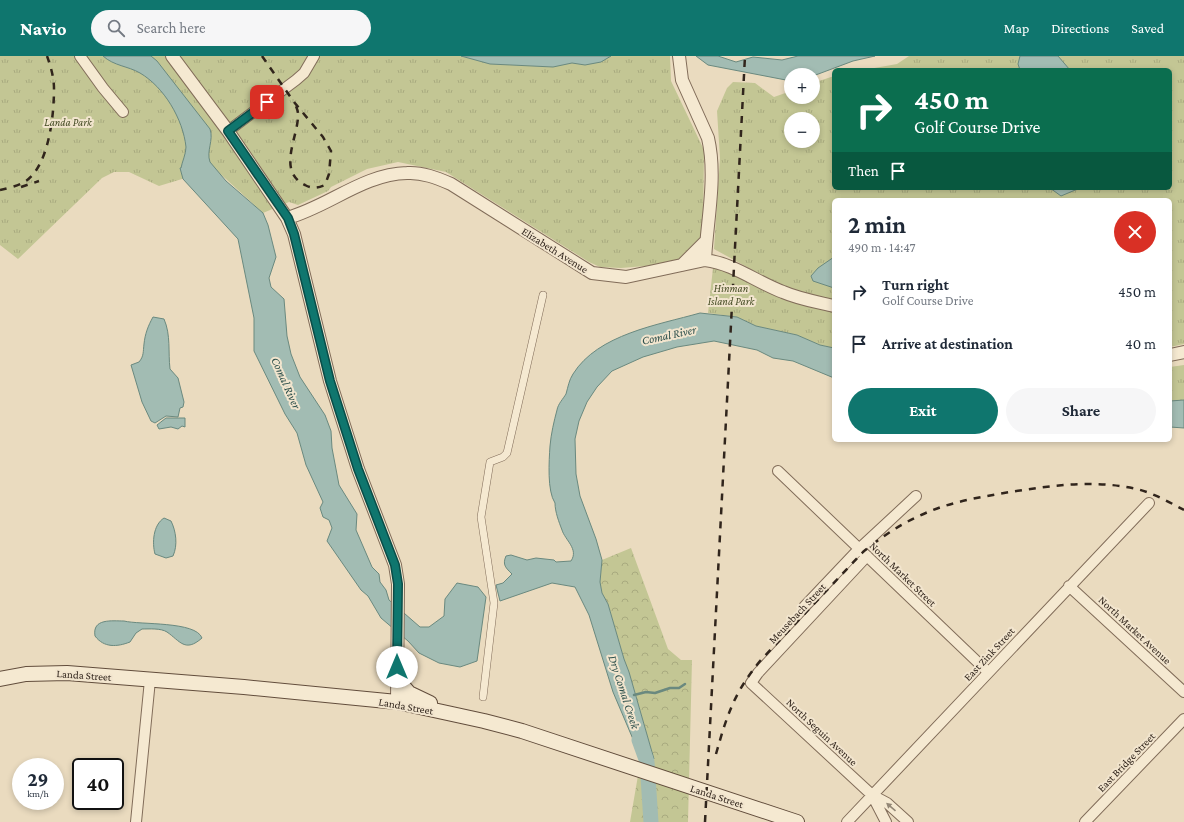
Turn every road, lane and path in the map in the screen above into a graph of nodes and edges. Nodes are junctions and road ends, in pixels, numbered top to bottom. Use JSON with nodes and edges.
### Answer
{"nodes":[{"id":1,"x":80,"y":56,"type":"edge"},
{"id":2,"x":172,"y":56,"type":"edge"},
{"id":3,"x":314,"y":56,"type":"edge"},
{"id":4,"x":680,"y":56,"type":"edge"},
{"id":5,"x":123,"y":112,"type":"dead end"},
{"id":6,"x":228,"y":131,"type":"junction"},
{"id":7,"x":288,"y":218,"type":"junction"},
{"id":8,"x":706,"y":241,"type":"junction"},
{"id":9,"x":706,"y":260,"type":"junction"},
{"id":10,"x":682,"y":265,"type":"junction"},
{"id":11,"x":543,"y":295,"type":"dead end"},
{"id":12,"x":832,"y":305,"type":"edge"},
{"id":13,"x":1184,"y":352,"type":"edge"},
{"id":14,"x":1172,"y":355,"type":"edge"},
{"id":15,"x":778,"y":471,"type":"dead end"},
{"id":16,"x":916,"y":496,"type":"dead end"},
{"id":17,"x":1149,"y":503,"type":"dead end"},
{"id":18,"x":863,"y":552,"type":"junction"},
{"id":19,"x":1069,"y":586,"type":"junction"},
{"id":20,"x":804,"y":607,"type":"dead end"},
{"id":21,"x":0,"y":669,"type":"edge"},
{"id":22,"x":988,"y":672,"type":"junction"},
{"id":23,"x":26,"y":674,"type":"junction"},
{"id":24,"x":0,"y":679,"type":"edge"},
{"id":25,"x":150,"y":680,"type":"junction"},
{"id":26,"x":398,"y":680,"type":"junction"},
{"id":27,"x":755,"y":687,"type":"joint"},
{"id":28,"x":1184,"y":692,"type":"edge"},
{"id":29,"x":483,"y":697,"type":"dead end"},
{"id":30,"x":397,"y":702,"type":"junction"},
{"id":31,"x":434,"y":710,"type":"junction"},
{"id":32,"x":1184,"y":719,"type":"edge"},
{"id":33,"x":872,"y":795,"type":"junction"},
{"id":34,"x":136,"y":822,"type":"edge"},
{"id":35,"x":797,"y":822,"type":"edge"},
{"id":36,"x":847,"y":822,"type":"edge"},
{"id":37,"x":886,"y":822,"type":"edge"},
{"id":38,"x":908,"y":822,"type":"edge"},
{"id":39,"x":1085,"y":822,"type":"edge"}],
"edges":[{"from":1,"to":5,"type":"street"},
{"from":2,"to":6,"type":"street"},
{"from":3,"to":6,"type":"street"},
{"from":4,"to":8,"type":"street"},
{"from":6,"to":7,"type":"street"},
{"from":7,"to":10,"type":"street","name":"Elizabeth Avenue"},
{"from":7,"to":26,"type":"street"},
{"from":8,"to":9,"type":"street"},
{"from":8,"to":10,"type":"street"},
{"from":9,"to":10,"type":"street","name":"Elizabeth Avenue"},
{"from":9,"to":12,"type":"street"},
{"from":11,"to":29,"type":"street"},
{"from":13,"to":14,"type":"street"},
{"from":15,"to":18,"type":"street","name":"North Market Street"},
{"from":16,"to":18,"type":"street","name":"Meusebach Street"},
{"from":17,"to":19,"type":"street","name":"East Zink Street"},
{"from":18,"to":20,"type":"street","name":"Meusebach Street"},
{"from":18,"to":22,"type":"street","name":"North Market Street"},
{"from":18,"to":27,"type":"street","name":"Meusebach Street"},
{"from":19,"to":22,"type":"street","name":"East Zink Street"},
{"from":19,"to":28,"type":"street","name":"North Market Avenue"},
{"from":21,"to":23,"type":"main road"},
{"from":22,"to":33,"type":"street","name":"East Zink Street"},
{"from":23,"to":24,"type":"main road","name":"Landa Street"},
{"from":23,"to":25,"type":"main road","name":"Landa Street"},
{"from":25,"to":30,"type":"main road","name":"Landa Street"},
{"from":25,"to":34,"type":"street"},
{"from":26,"to":30,"type":"street"},
{"from":26,"to":31,"type":"main road"},
{"from":27,"to":33,"type":"street","name":"North Seguin Avenue"},
{"from":30,"to":31,"type":"main road","name":"Landa Street"},
{"from":31,"to":35,"type":"main road","name":"Landa Street"},
{"from":32,"to":39,"type":"street","name":"East Bridge Street"},
{"from":33,"to":36,"type":"street","name":"East Zink Street"},
{"from":33,"to":37,"type":"street","name":"North Seguin Avenue"},
{"from":38,"to":33,"type":"street","name":"North Seguin Avenue","one_way":true}]}
